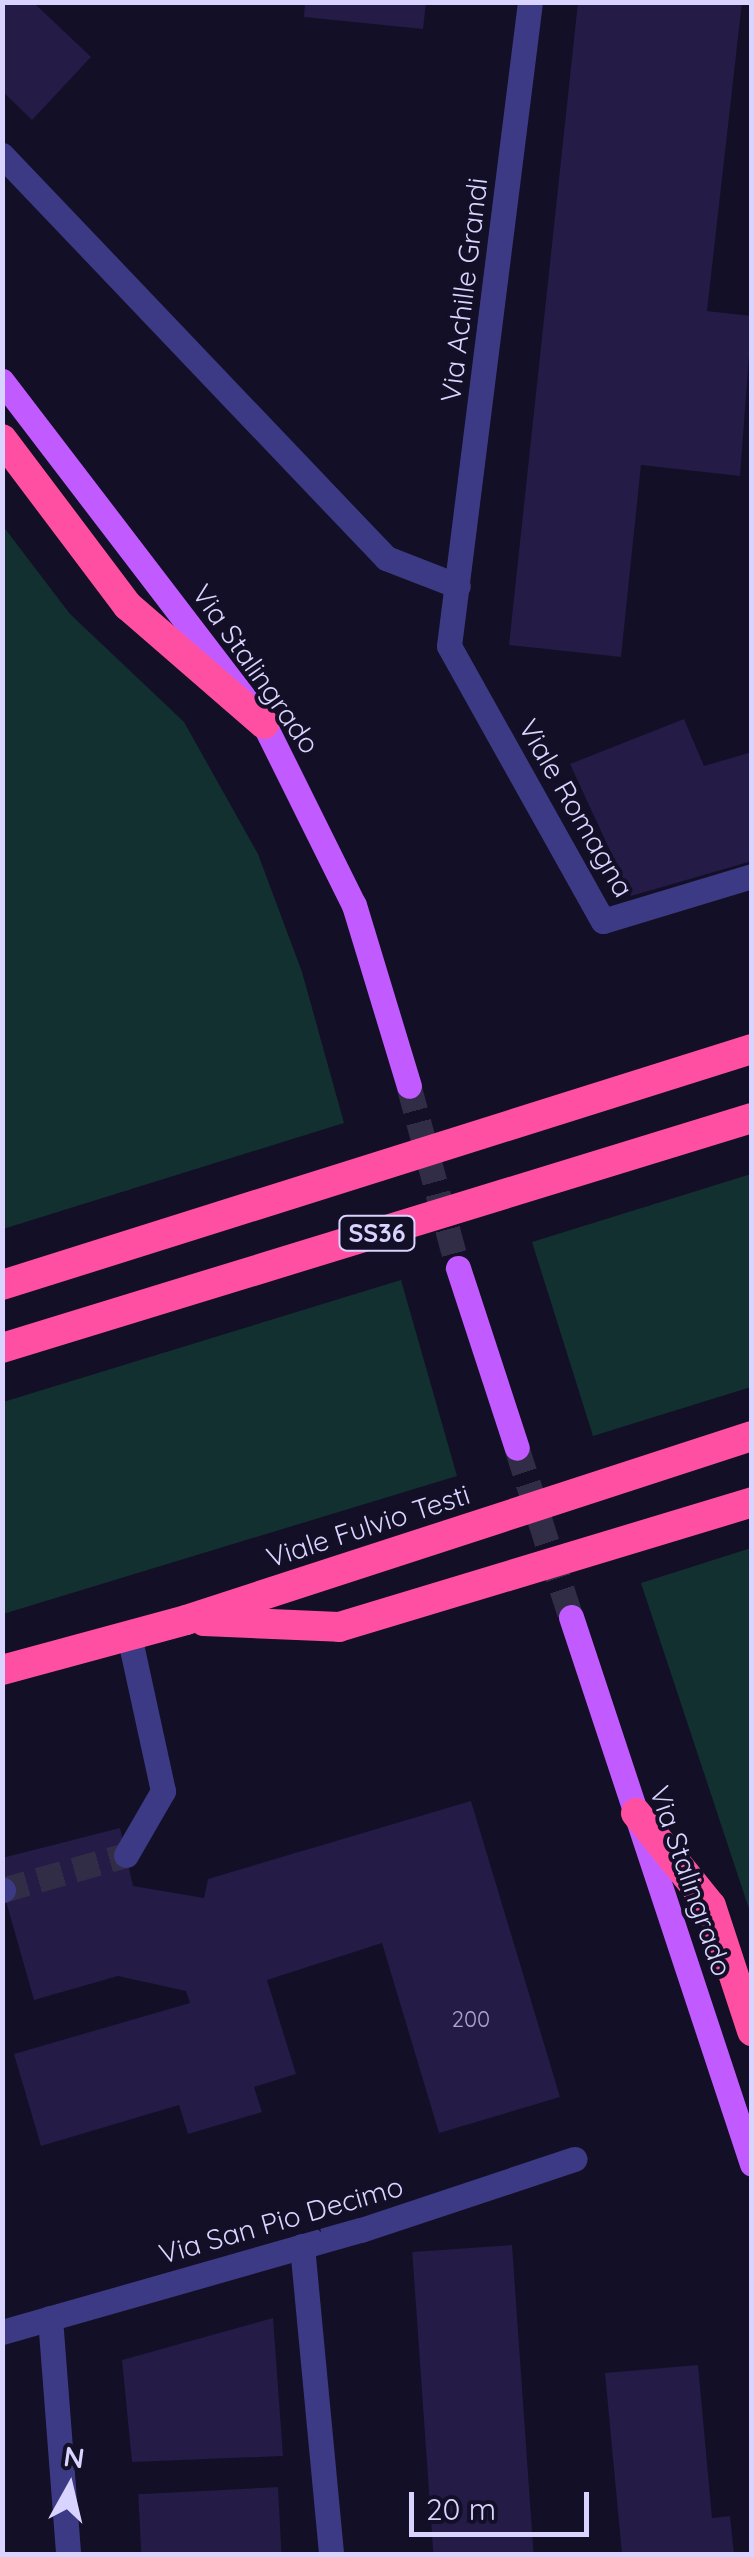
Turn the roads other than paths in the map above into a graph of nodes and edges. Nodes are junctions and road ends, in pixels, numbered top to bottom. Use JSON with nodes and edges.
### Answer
{"nodes":[{"id":1,"x":530,"y":2,"type":"edge"},
{"id":2,"x":2,"y":155,"type":"edge"},
{"id":3,"x":2,"y":381,"type":"edge"},
{"id":4,"x":2,"y":439,"type":"edge"},
{"id":5,"x":458,"y":586,"type":"junction"},
{"id":6,"x":264,"y":724,"type":"junction"},
{"id":7,"x":752,"y":876,"type":"edge"},
{"id":8,"x":752,"y":1049,"type":"edge"},
{"id":9,"x":410,"y":1086,"type":"tunnel mouth"},
{"id":10,"x":752,"y":1118,"type":"edge"},
{"id":11,"x":458,"y":1268,"type":"tunnel mouth"},
{"id":12,"x":2,"y":1285,"type":"edge"},
{"id":13,"x":2,"y":1348,"type":"edge"},
{"id":14,"x":752,"y":1436,"type":"edge"},
{"id":15,"x":516,"y":1448,"type":"tunnel mouth"},
{"id":16,"x":752,"y":1502,"type":"edge"},
{"id":17,"x":572,"y":1617,"type":"tunnel mouth"},
{"id":18,"x":186,"y":1620,"type":"junction"},
{"id":19,"x":129,"y":1635,"type":"junction"},
{"id":20,"x":2,"y":1670,"type":"edge"},
{"id":21,"x":636,"y":1813,"type":"junction"},
{"id":22,"x":126,"y":1856,"type":"tunnel mouth"},
{"id":23,"x":752,"y":2031,"type":"edge"},
{"id":24,"x":575,"y":2158,"type":"dead end"},
{"id":25,"x":752,"y":2164,"type":"edge"},
{"id":26,"x":302,"y":2246,"type":"junction"},
{"id":27,"x":50,"y":2318,"type":"junction"},
{"id":28,"x":2,"y":2332,"type":"edge"},
{"id":29,"x":68,"y":2554,"type":"edge"},
{"id":30,"x":332,"y":2554,"type":"edge"}],
"edges":[{"from":1,"to":5,"type":"street","name":"Via Achille Grandi"},
{"from":2,"to":5,"type":"street"},
{"from":3,"to":6,"type":"main road","name":"Via Stalingrado"},
{"from":4,"to":6,"type":"highway"},
{"from":5,"to":7,"type":"street","name":"Viale Romagna"},
{"from":6,"to":9,"type":"main road","name":"Via Stalingrado"},
{"from":8,"to":12,"type":"highway"},
{"from":10,"to":13,"type":"highway","number":"SS36"},
{"from":11,"to":15,"type":"main road"},
{"from":14,"to":18,"type":"highway","name":"Viale Fulvio Testi"},
{"from":16,"to":18,"type":"highway"},
{"from":17,"to":21,"type":"main road","name":"Via Stalingrado"},
{"from":18,"to":19,"type":"highway","name":"Viale Fulvio Testi"},
{"from":19,"to":20,"type":"highway","name":"Viale Fulvio Testi"},
{"from":19,"to":22,"type":"street"},
{"from":21,"to":23,"type":"highway"},
{"from":21,"to":25,"type":"main road","name":"Via Stalingrado"},
{"from":24,"to":26,"type":"street","name":"Via San Pio Decimo"},
{"from":26,"to":27,"type":"street","name":"Via San Pio Decimo"},
{"from":26,"to":30,"type":"street"},
{"from":27,"to":28,"type":"street","name":"Via San Pio Decimo"},
{"from":27,"to":29,"type":"street"}]}
